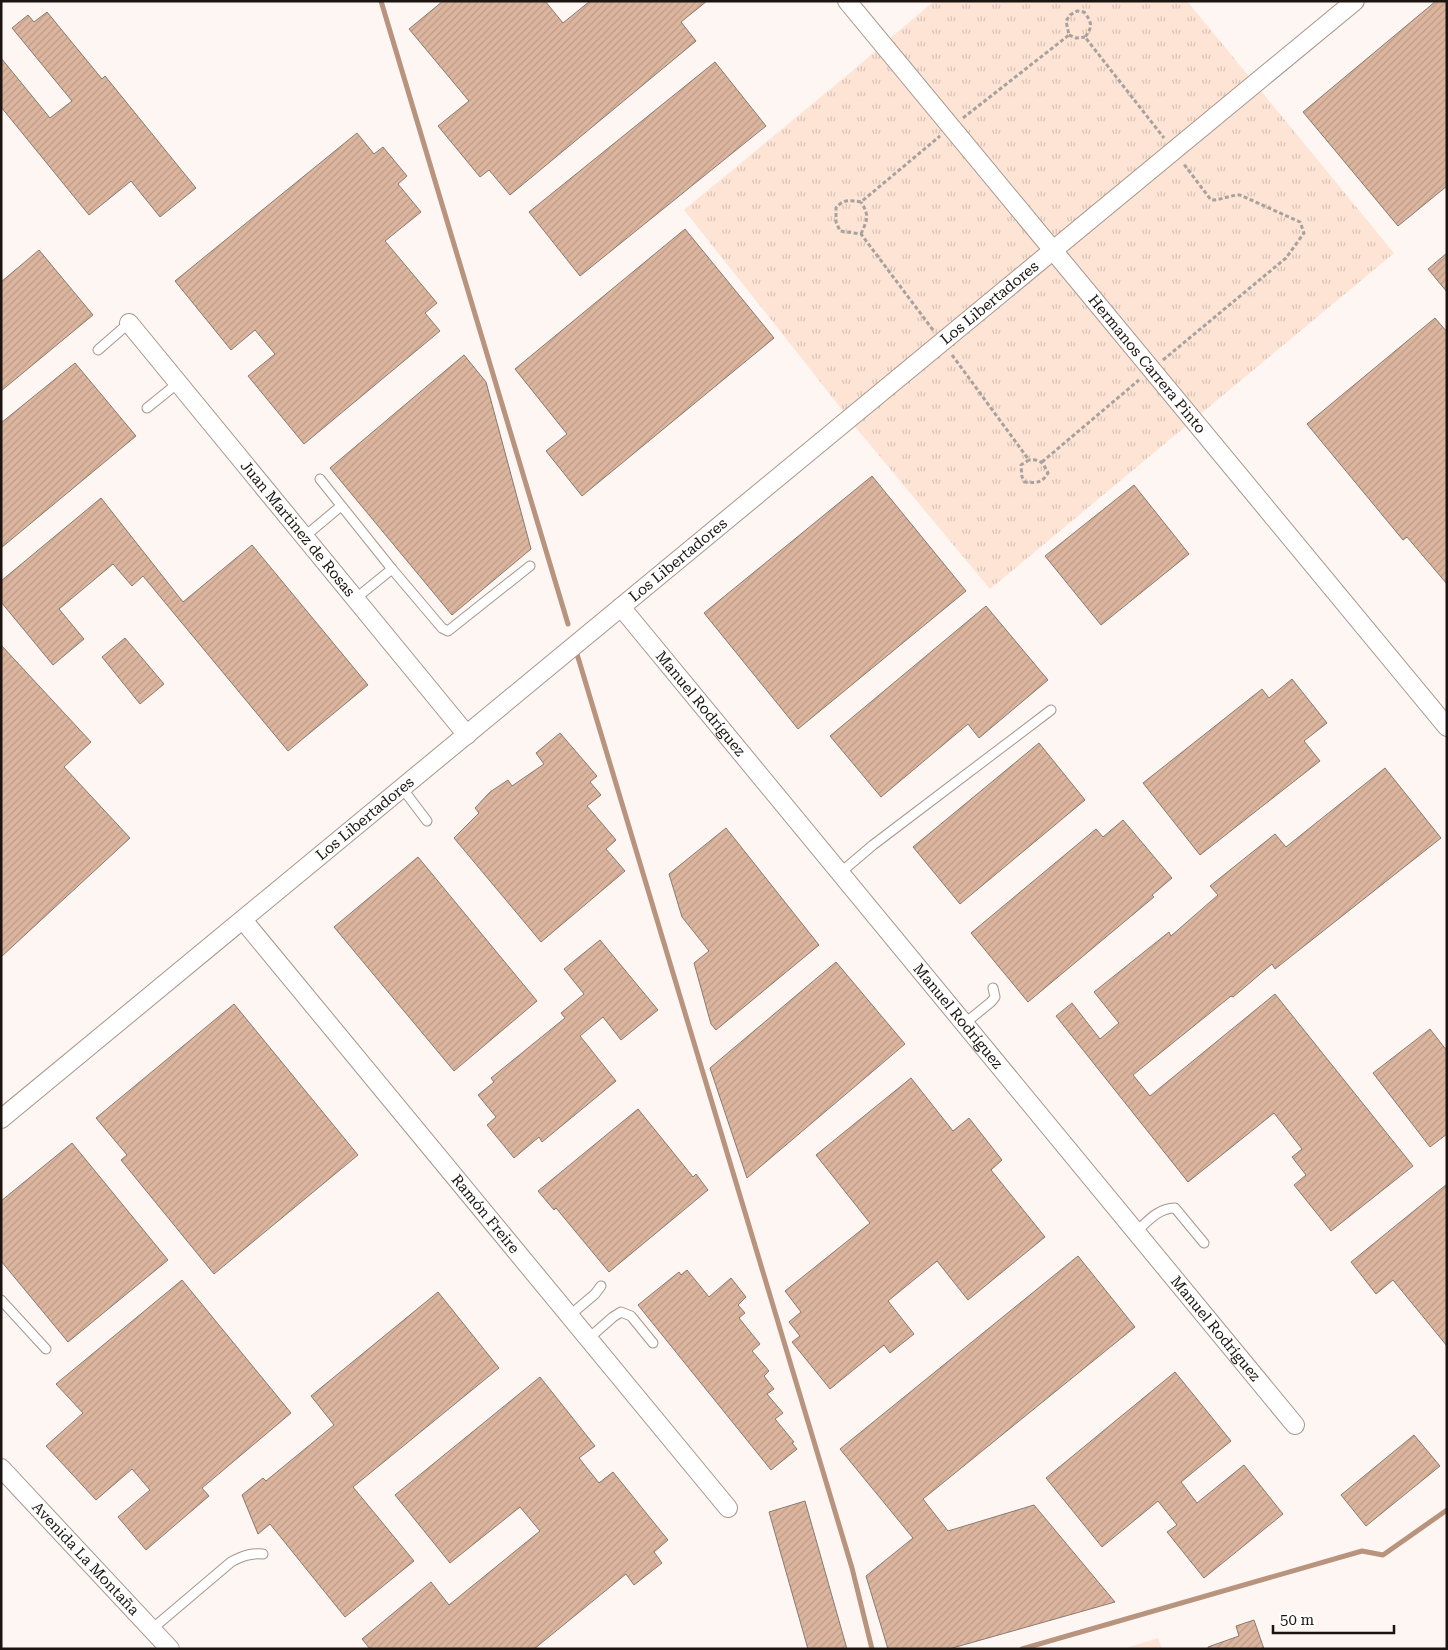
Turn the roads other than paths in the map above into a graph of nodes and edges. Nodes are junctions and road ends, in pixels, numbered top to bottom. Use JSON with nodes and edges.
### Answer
{"nodes":[{"id":1,"x":847,"y":1,"type":"edge"},
{"id":2,"x":1354,"y":1,"type":"edge"},
{"id":3,"x":1053,"y":250,"type":"junction"},
{"id":4,"x":129,"y":323,"type":"joint"},
{"id":5,"x":98,"y":350,"type":"dead end"},
{"id":6,"x":178,"y":383,"type":"junction"},
{"id":7,"x":147,"y":408,"type":"dead end"},
{"id":8,"x":320,"y":479,"type":"dead end"},
{"id":9,"x":341,"y":506,"type":"junction"},
{"id":10,"x":304,"y":537,"type":"junction"},
{"id":11,"x":530,"y":566,"type":"dead end"},
{"id":12,"x":392,"y":570,"type":"junction"},
{"id":13,"x":355,"y":599,"type":"junction"},
{"id":14,"x":621,"y":607,"type":"junction"},
{"id":15,"x":1051,"y":710,"type":"dead end"},
{"id":16,"x":1447,"y":727,"type":"edge"},
{"id":17,"x":467,"y":735,"type":"junction"},
{"id":18,"x":402,"y":788,"type":"junction"},
{"id":19,"x":427,"y":821,"type":"dead end"},
{"id":20,"x":840,"y":873,"type":"junction"},
{"id":21,"x":243,"y":920,"type":"junction"},
{"id":22,"x":993,"y":988,"type":"dead end"},
{"id":23,"x":964,"y":1024,"type":"junction"},
{"id":24,"x":1,"y":1119,"type":"edge"},
{"id":25,"x":1136,"y":1232,"type":"junction"},
{"id":26,"x":1204,"y":1243,"type":"dead end"},
{"id":27,"x":601,"y":1286,"type":"dead end"},
{"id":28,"x":1,"y":1300,"type":"edge"},
{"id":29,"x":569,"y":1316,"type":"junction"},
{"id":30,"x":588,"y":1339,"type":"junction"},
{"id":31,"x":652,"y":1343,"type":"dead end"},
{"id":32,"x":46,"y":1349,"type":"dead end"},
{"id":33,"x":1295,"y":1425,"type":"dead end"},
{"id":34,"x":1,"y":1468,"type":"edge"},
{"id":35,"x":728,"y":1508,"type":"dead end"},
{"id":36,"x":263,"y":1554,"type":"dead end"},
{"id":37,"x":152,"y":1629,"type":"junction"},
{"id":38,"x":170,"y":1649,"type":"edge"}],
"edges":[{"from":1,"to":3,"type":"street","name":"Hermanos Carrera Pinto"},
{"from":2,"to":3,"type":"street","name":"Los Libertadores"},
{"from":3,"to":14,"type":"street","name":"Los Libertadores"},
{"from":3,"to":16,"type":"street","name":"Hermanos Carrera Pinto"},
{"from":4,"to":5,"type":"lane"},
{"from":4,"to":6,"type":"street","name":"Juan Martinez de Rosas"},
{"from":6,"to":7,"type":"lane"},
{"from":6,"to":10,"type":"street","name":"Juan Martinez de Rosas"},
{"from":8,"to":9,"type":"lane"},
{"from":9,"to":10,"type":"lane"},
{"from":9,"to":12,"type":"lane"},
{"from":10,"to":13,"type":"street","name":"Juan Martinez de Rosas"},
{"from":11,"to":12,"type":"lane"},
{"from":12,"to":13,"type":"lane"},
{"from":13,"to":17,"type":"street","name":"Juan Martinez de Rosas"},
{"from":14,"to":17,"type":"street","name":"Los Libertadores"},
{"from":14,"to":20,"type":"street","name":"Manuel Rodríguez"},
{"from":15,"to":20,"type":"lane"},
{"from":17,"to":18,"type":"street","name":"Los Libertadores"},
{"from":18,"to":19,"type":"lane"},
{"from":18,"to":21,"type":"street","name":"Los Libertadores"},
{"from":20,"to":23,"type":"street","name":"Manuel Rodríguez"},
{"from":21,"to":24,"type":"street","name":"Los Libertadores"},
{"from":21,"to":29,"type":"street","name":"Ramón Freire"},
{"from":22,"to":23,"type":"lane"},
{"from":23,"to":25,"type":"street","name":"Manuel Rodríguez"},
{"from":25,"to":26,"type":"lane"},
{"from":25,"to":33,"type":"street","name":"Manuel Rodríguez"},
{"from":27,"to":29,"type":"lane"},
{"from":28,"to":32,"type":"lane"},
{"from":29,"to":30,"type":"street","name":"Ramón Freire"},
{"from":30,"to":31,"type":"lane"},
{"from":30,"to":35,"type":"street","name":"Ramón Freire"},
{"from":34,"to":37,"type":"street","name":"Avenida La Montaña"},
{"from":36,"to":37,"type":"lane"},
{"from":37,"to":38,"type":"street","name":"Avenida La Montaña"}]}
